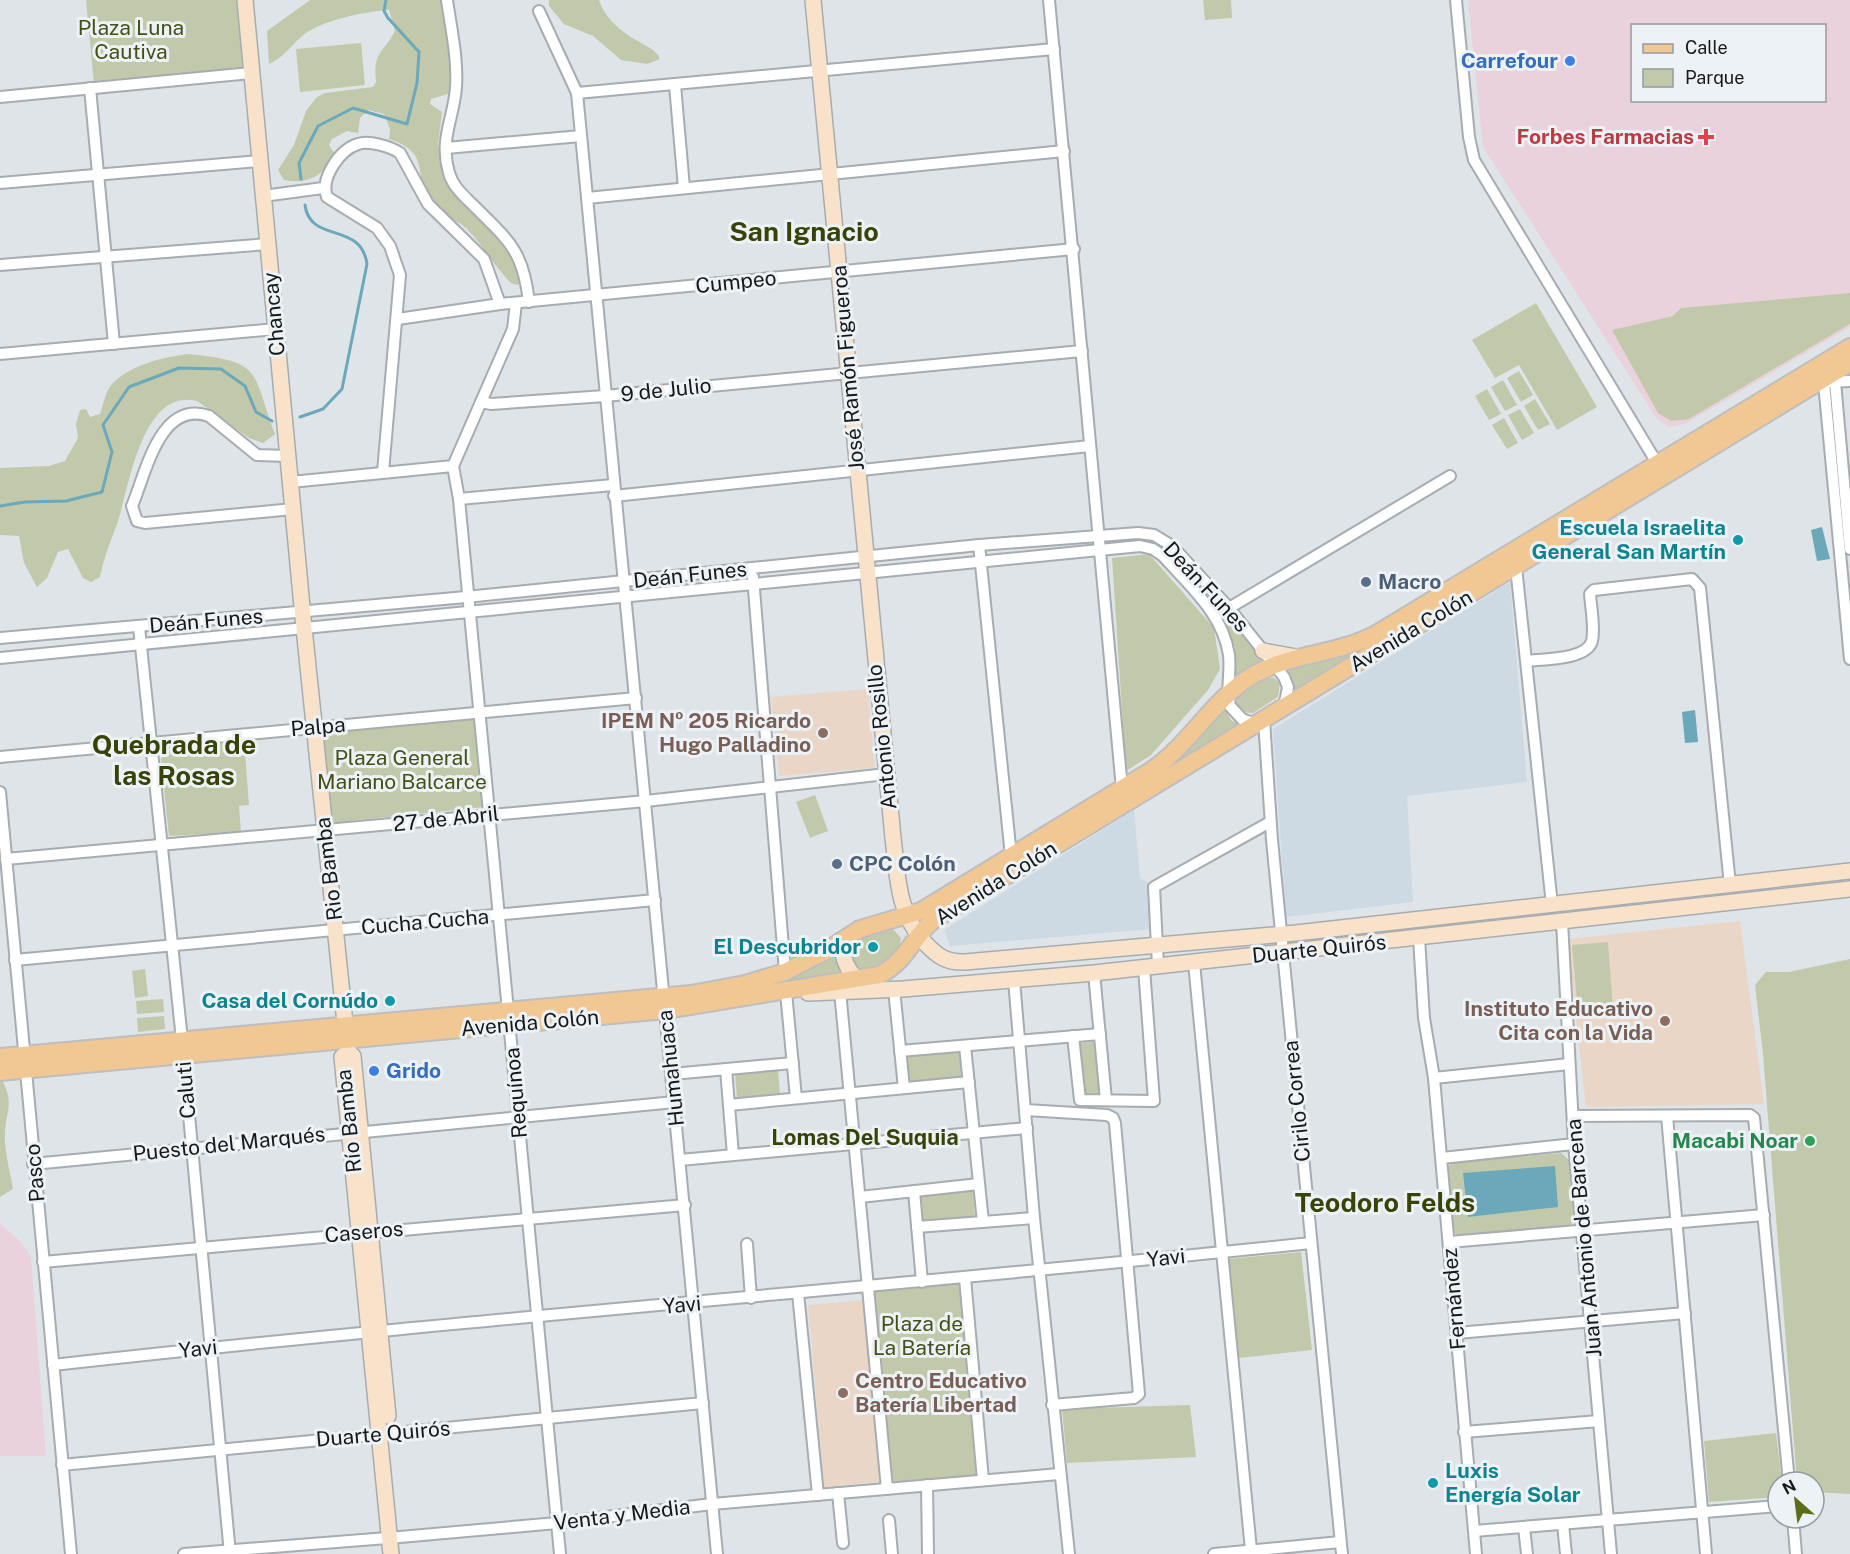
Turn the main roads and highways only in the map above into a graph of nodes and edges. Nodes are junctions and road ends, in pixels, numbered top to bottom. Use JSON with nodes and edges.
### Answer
{"nodes":[{"id":1,"x":245,"y":0,"type":"edge"},
{"id":2,"x":813,"y":0,"type":"edge"},
{"id":3,"x":1850,"y":347,"type":"edge"},
{"id":4,"x":1850,"y":363,"type":"edge"},
{"id":5,"x":1662,"y":470,"type":"junction"},
{"id":6,"x":865,"y":565,"type":"joint"},
{"id":7,"x":304,"y":628,"type":"joint"},
{"id":8,"x":1263,"y":651,"type":"road end"},
{"id":9,"x":1302,"y":657,"type":"junction"},
{"id":10,"x":1850,"y":871,"type":"edge"},
{"id":11,"x":1850,"y":890,"type":"edge"},
{"id":12,"x":905,"y":917,"type":"junction"},
{"id":13,"x":918,"y":935,"type":"junction"},
{"id":14,"x":845,"y":938,"type":"junction"},
{"id":15,"x":862,"y":985,"type":"junction"},
{"id":16,"x":786,"y":992,"type":"junction"},
{"id":17,"x":665,"y":1003,"type":"junction"},
{"id":18,"x":346,"y":1038,"type":"junction"},
{"id":19,"x":0,"y":1057,"type":"edge"},
{"id":20,"x":24,"y":1062,"type":"junction"},
{"id":21,"x":0,"y":1072,"type":"edge"},
{"id":22,"x":395,"y":1538,"type":"junction"},
{"id":23,"x":391,"y":1554,"type":"edge"},
{"id":24,"x":401,"y":1554,"type":"edge"}],
"edges":[{"from":1,"to":7,"type":"main road","name":"Chancay"},
{"from":2,"to":6,"type":"main road","name":"José Ramón Figueroa"},
{"from":3,"to":5,"type":"main road","name":"Avenida Colón"},
{"from":4,"to":5,"type":"main road","name":"Avenida Colón"},
{"from":5,"to":9,"type":"main road","name":"Avenida Colón"},
{"from":5,"to":13,"type":"main road","name":"Avenida Colón"},
{"from":6,"to":12,"type":"main road","name":"Antonio Rosillo"},
{"from":7,"to":18,"type":"main road","name":"Rio Bamba"},
{"from":8,"to":9,"type":"main road"},
{"from":9,"to":12,"type":"main road","name":"Avenida Colón"},
{"from":10,"to":13,"type":"main road","name":"Duarte Quirós"},
{"from":11,"to":15,"type":"main road","name":"Duarte Quirós"},
{"from":12,"to":13,"type":"main road","name":"Duarte Quirós"},
{"from":12,"to":14,"type":"main road","name":"Avenida Colón"},
{"from":13,"to":15,"type":"main road","name":"Avenida Colón"},
{"from":14,"to":15,"type":"main road"},
{"from":14,"to":17,"type":"main road","name":"Avenida Colón"},
{"from":15,"to":16,"type":"main road","name":"Avenida Colón"},
{"from":15,"to":16,"type":"main road","name":"Duarte Quirós"},
{"from":16,"to":17,"type":"main road","name":"Avenida Colón"},
{"from":17,"to":18,"type":"main road","name":"Avenida Colón"},
{"from":18,"to":20,"type":"main road","name":"Avenida Colón"},
{"from":18,"to":22,"type":"main road","name":"Río Bamba"},
{"from":19,"to":20,"type":"main road","name":"Avenida Colón"},
{"from":20,"to":21,"type":"main road","name":"Avenida Colón"},
{"from":22,"to":23,"type":"main road","name":"Río Bamba"},
{"from":22,"to":24,"type":"main road","name":"Río Bamba"}]}
